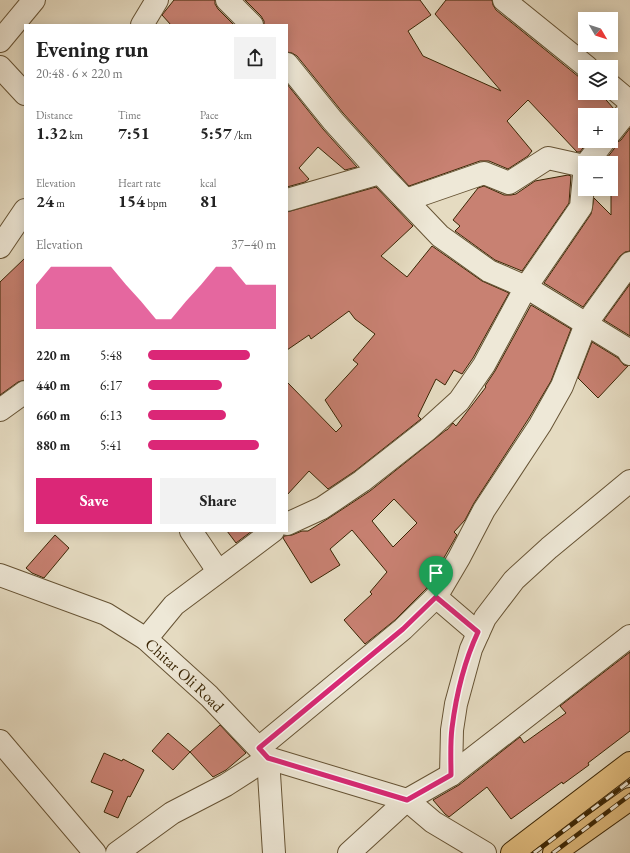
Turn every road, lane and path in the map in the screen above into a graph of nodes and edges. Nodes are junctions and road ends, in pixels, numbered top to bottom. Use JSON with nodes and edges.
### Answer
{"nodes":[{"id":1,"x":34,"y":0,"type":"edge"},
{"id":2,"x":157,"y":0,"type":"edge"},
{"id":3,"x":227,"y":0,"type":"edge"},
{"id":4,"x":504,"y":0,"type":"edge"},
{"id":5,"x":143,"y":24,"type":"edge"},
{"id":6,"x":251,"y":24,"type":"edge"},
{"id":7,"x":0,"y":41,"type":"edge"},
{"id":8,"x":578,"y":60,"type":"edge"},
{"id":9,"x":288,"y":65,"type":"edge"},
{"id":10,"x":1,"y":71,"type":"edge"},
{"id":11,"x":618,"y":92,"type":"edge"},
{"id":12,"x":24,"y":93,"type":"edge"},
{"id":13,"x":630,"y":102,"type":"edge"},
{"id":14,"x":630,"y":108,"type":"edge"},
{"id":15,"x":618,"y":123,"type":"edge"},
{"id":16,"x":598,"y":148,"type":"edge"},
{"id":17,"x":592,"y":156,"type":"edge"},
{"id":18,"x":578,"y":164,"type":"edge"},
{"id":19,"x":380,"y":173,"type":"junction"},
{"id":20,"x":582,"y":196,"type":"edge"},
{"id":21,"x":288,"y":200,"type":"edge"},
{"id":22,"x":406,"y":200,"type":"junction"},
{"id":23,"x":24,"y":211,"type":"edge"},
{"id":24,"x":0,"y":247,"type":"edge"},
{"id":25,"x":630,"y":263,"type":"edge"},
{"id":26,"x":526,"y":287,"type":"junction"},
{"id":27,"x":586,"y":324,"type":"junction"},
{"id":28,"x":630,"y":354,"type":"edge"},
{"id":29,"x":24,"y":393,"type":"edge"},
{"id":30,"x":0,"y":410,"type":"edge"},
{"id":31,"x":630,"y":481,"type":"edge"},
{"id":32,"x":288,"y":524,"type":"edge"},
{"id":33,"x":192,"y":532,"type":"edge"},
{"id":34,"x":272,"y":532,"type":"edge"},
{"id":35,"x":218,"y":571,"type":"junction"},
{"id":36,"x":0,"y":576,"type":"edge"},
{"id":37,"x":436,"y":597,"type":"junction"},
{"id":38,"x":478,"y":632,"type":"junction"},
{"id":39,"x":630,"y":636,"type":"edge"},
{"id":40,"x":146,"y":639,"type":"junction"},
{"id":41,"x":0,"y":741,"type":"edge"},
{"id":42,"x":263,"y":753,"type":"junction"},
{"id":43,"x":630,"y":763,"type":"edge"},
{"id":44,"x":451,"y":775,"type":"junction"},
{"id":45,"x":630,"y":799,"type":"edge"},
{"id":46,"x":407,"y":800,"type":"junction"},
{"id":47,"x":95,"y":853,"type":"edge"},
{"id":48,"x":117,"y":853,"type":"edge"},
{"id":49,"x":274,"y":853,"type":"edge"},
{"id":50,"x":349,"y":853,"type":"edge"},
{"id":51,"x":485,"y":853,"type":"edge"},
{"id":52,"x":512,"y":853,"type":"edge"},
{"id":53,"x":554,"y":853,"type":"edge"}],
"edges":[{"from":1,"to":7,"type":"street"},
{"from":2,"to":5,"type":"street"},
{"from":3,"to":6,"type":"street"},
{"from":4,"to":8,"type":"street"},
{"from":9,"to":19,"type":"street"},
{"from":10,"to":12,"type":"street"},
{"from":11,"to":13,"type":"street"},
{"from":14,"to":15,"type":"street"},
{"from":16,"to":17,"type":"street"},
{"from":18,"to":22,"type":"street"},
{"from":19,"to":21,"type":"street"},
{"from":19,"to":22,"type":"street"},
{"from":20,"to":26,"type":"street"},
{"from":22,"to":26,"type":"street"},
{"from":23,"to":24,"type":"street"},
{"from":25,"to":27,"type":"street"},
{"from":26,"to":27,"type":"street"},
{"from":26,"to":32,"type":"street"},
{"from":27,"to":28,"type":"street"},
{"from":27,"to":37,"type":"street"},
{"from":29,"to":30,"type":"street"},
{"from":31,"to":38,"type":"street"},
{"from":33,"to":35,"type":"street"},
{"from":34,"to":35,"type":"street"},
{"from":35,"to":40,"type":"street"},
{"from":36,"to":40,"type":"street","name":"Chitar Oli Road"},
{"from":37,"to":38,"type":"street"},
{"from":37,"to":42,"type":"street"},
{"from":38,"to":44,"type":"street"},
{"from":39,"to":44,"type":"street"},
{"from":40,"to":42,"type":"street","name":"Chitar Oli Road"},
{"from":41,"to":47,"type":"street"},
{"from":42,"to":46,"type":"street"},
{"from":42,"to":48,"type":"street"},
{"from":42,"to":49,"type":"street"},
{"from":43,"to":52,"type":"main road"},
{"from":44,"to":46,"type":"street"},
{"from":45,"to":53,"type":"main road"},
{"from":46,"to":50,"type":"street"},
{"from":46,"to":51,"type":"street"}]}
